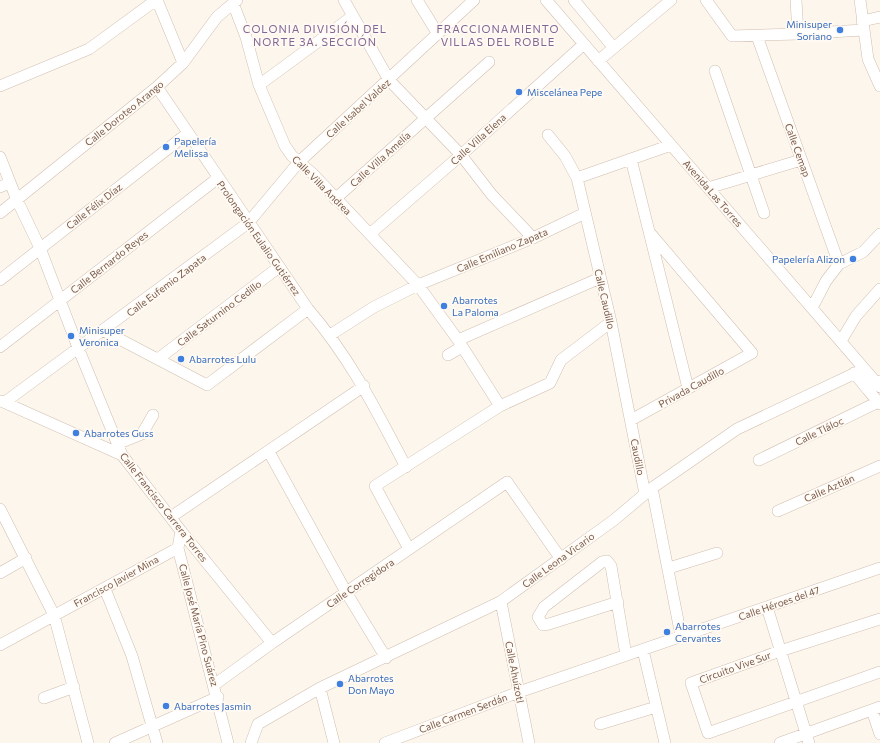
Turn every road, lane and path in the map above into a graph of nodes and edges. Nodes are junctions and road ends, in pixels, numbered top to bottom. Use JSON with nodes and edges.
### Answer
{"nodes":[{"id":1,"x":157,"y":0,"type":"edge"},
{"id":2,"x":344,"y":0,"type":"edge"},
{"id":3,"x":417,"y":0,"type":"edge"},
{"id":4,"x":474,"y":0,"type":"edge"},
{"id":5,"x":546,"y":0,"type":"edge"},
{"id":6,"x":574,"y":0,"type":"edge"},
{"id":7,"x":671,"y":0,"type":"edge"},
{"id":8,"x":706,"y":0,"type":"edge"},
{"id":9,"x":796,"y":0,"type":"edge"},
{"id":10,"x":860,"y":0,"type":"edge"},
{"id":11,"x":235,"y":2,"type":"edge"},
{"id":12,"x":353,"y":16,"type":"junction"},
{"id":13,"x":880,"y":17,"type":"edge"},
{"id":14,"x":863,"y":25,"type":"junction"},
{"id":15,"x":438,"y":34,"type":"junction"},
{"id":16,"x":798,"y":34,"type":"junction"},
{"id":17,"x":757,"y":36,"type":"junction"},
{"id":18,"x":584,"y":44,"type":"junction"},
{"id":19,"x":613,"y":47,"type":"junction"},
{"id":20,"x":598,"y":61,"type":"junction"},
{"id":21,"x":489,"y":62,"type":"dead end"},
{"id":22,"x":183,"y":63,"type":"junction"},
{"id":23,"x":715,"y":71,"type":"dead end"},
{"id":24,"x":389,"y":80,"type":"junction"},
{"id":25,"x":259,"y":85,"type":"junction"},
{"id":26,"x":0,"y":86,"type":"edge"},
{"id":27,"x":880,"y":86,"type":"edge"},
{"id":28,"x":157,"y":87,"type":"junction"},
{"id":29,"x":425,"y":119,"type":"junction"},
{"id":30,"x":188,"y":133,"type":"junction"},
{"id":31,"x":548,"y":135,"type":"dead end"},
{"id":32,"x":671,"y":145,"type":"junction"},
{"id":33,"x":461,"y":155,"type":"junction"},
{"id":34,"x":0,"y":157,"type":"edge"},
{"id":35,"x":631,"y":159,"type":"junction"},
{"id":36,"x":801,"y":160,"type":"junction"},
{"id":37,"x":299,"y":162,"type":"junction"},
{"id":38,"x":752,"y":176,"type":"junction"},
{"id":39,"x":218,"y":178,"type":"junction"},
{"id":40,"x":577,"y":178,"type":"junction"},
{"id":41,"x":5,"y":185,"type":"edge"},
{"id":42,"x":708,"y":188,"type":"junction"},
{"id":43,"x":335,"y":199,"type":"junction"},
{"id":44,"x":17,"y":200,"type":"junction"},
{"id":45,"x":0,"y":213,"type":"edge"},
{"id":46,"x":585,"y":213,"type":"junction"},
{"id":47,"x":764,"y":213,"type":"dead end"},
{"id":48,"x":248,"y":223,"type":"junction"},
{"id":49,"x":371,"y":233,"type":"junction"},
{"id":50,"x":650,"y":233,"type":"junction"},
{"id":51,"x":880,"y":234,"type":"edge"},
{"id":52,"x":533,"y":238,"type":"junction"},
{"id":53,"x":40,"y":248,"type":"junction"},
{"id":54,"x":839,"y":264,"type":"junction"},
{"id":55,"x":279,"y":267,"type":"junction"},
{"id":56,"x":600,"y":278,"type":"junction"},
{"id":57,"x":0,"y":280,"type":"edge"},
{"id":58,"x":418,"y":285,"type":"junction"},
{"id":59,"x":880,"y":290,"type":"edge"},
{"id":60,"x":60,"y":300,"type":"junction"},
{"id":61,"x":812,"y":308,"type":"junction"},
{"id":62,"x":308,"y":310,"type":"junction"},
{"id":63,"x":611,"y":322,"type":"junction"},
{"id":64,"x":104,"y":331,"type":"junction"},
{"id":65,"x":330,"y":335,"type":"junction"},
{"id":66,"x":841,"y":341,"type":"junction"},
{"id":67,"x":460,"y":343,"type":"junction"},
{"id":68,"x":0,"y":347,"type":"edge"},
{"id":69,"x":79,"y":350,"type":"junction"},
{"id":70,"x":448,"y":355,"type":"dead end"},
{"id":71,"x":158,"y":359,"type":"junction"},
{"id":72,"x":859,"y":371,"type":"junction"},
{"id":73,"x":876,"y":385,"type":"edge"},
{"id":74,"x":364,"y":386,"type":"junction"},
{"id":75,"x":688,"y":388,"type":"junction"},
{"id":76,"x":3,"y":401,"type":"edge"},
{"id":77,"x":879,"y":403,"type":"edge"},
{"id":78,"x":500,"y":406,"type":"junction"},
{"id":79,"x":153,"y":415,"type":"dead end"},
{"id":80,"x":631,"y":420,"type":"junction"},
{"id":81,"x":117,"y":444,"type":"junction"},
{"id":82,"x":268,"y":452,"type":"junction"},
{"id":83,"x":122,"y":456,"type":"junction"},
{"id":84,"x":759,"y":460,"type":"dead end"},
{"id":85,"x":880,"y":466,"type":"edge"},
{"id":86,"x":406,"y":467,"type":"junction"},
{"id":87,"x":649,"y":491,"type":"junction"},
{"id":88,"x":0,"y":509,"type":"edge"},
{"id":89,"x":778,"y":511,"type":"dead end"},
{"id":90,"x":171,"y":517,"type":"junction"},
{"id":91,"x":181,"y":531,"type":"junction"},
{"id":92,"x":178,"y":548,"type":"junction"},
{"id":93,"x":410,"y":549,"type":"junction"},
{"id":94,"x":717,"y":553,"type":"dead end"},
{"id":95,"x":26,"y":558,"type":"junction"},
{"id":96,"x":561,"y":558,"type":"junction"},
{"id":97,"x":669,"y":568,"type":"junction"},
{"id":98,"x":880,"y":568,"type":"edge"},
{"id":99,"x":0,"y":573,"type":"edge"},
{"id":100,"x":105,"y":588,"type":"junction"},
{"id":101,"x":346,"y":592,"type":"junction"},
{"id":102,"x":501,"y":602,"type":"junction"},
{"id":103,"x":618,"y":602,"type":"junction"},
{"id":104,"x":767,"y":607,"type":"junction"},
{"id":105,"x":54,"y":615,"type":"junction"},
{"id":106,"x":880,"y":619,"type":"edge"},
{"id":107,"x":681,"y":636,"type":"junction"},
{"id":108,"x":272,"y":642,"type":"junction"},
{"id":109,"x":0,"y":645,"type":"edge"},
{"id":110,"x":643,"y":650,"type":"junction"},
{"id":111,"x":780,"y":651,"type":"junction"},
{"id":112,"x":626,"y":656,"type":"junction"},
{"id":113,"x":386,"y":658,"type":"junction"},
{"id":114,"x":880,"y":672,"type":"edge"},
{"id":115,"x":214,"y":685,"type":"junction"},
{"id":116,"x":74,"y":687,"type":"junction"},
{"id":117,"x":320,"y":688,"type":"junction"},
{"id":118,"x":519,"y":692,"type":"junction"},
{"id":119,"x":218,"y":697,"type":"junction"},
{"id":120,"x":44,"y":698,"type":"dead end"},
{"id":121,"x":796,"y":703,"type":"junction"},
{"id":122,"x":656,"y":708,"type":"junction"},
{"id":123,"x":876,"y":709,"type":"edge"},
{"id":124,"x":600,"y":724,"type":"dead end"},
{"id":125,"x":153,"y":727,"type":"junction"},
{"id":126,"x":880,"y":734,"type":"edge"},
{"id":127,"x":807,"y":738,"type":"edge"},
{"id":128,"x":88,"y":743,"type":"edge"},
{"id":129,"x":115,"y":743,"type":"edge"},
{"id":130,"x":157,"y":743,"type":"edge"},
{"id":131,"x":228,"y":743,"type":"edge"},
{"id":132,"x":251,"y":743,"type":"edge"},
{"id":133,"x":334,"y":743,"type":"edge"},
{"id":134,"x":385,"y":743,"type":"edge"},
{"id":135,"x":529,"y":743,"type":"edge"},
{"id":136,"x":665,"y":743,"type":"edge"},
{"id":137,"x":780,"y":743,"type":"edge"}],
"edges":[{"from":1,"to":22,"type":"street"},
{"from":1,"to":26,"type":"street"},
{"from":2,"to":12,"type":"street"},
{"from":3,"to":15,"type":"street"},
{"from":4,"to":15,"type":"street","name":"Calle Isabel Valdez"},
{"from":5,"to":18,"type":"street","name":"Avenida Las Torres"},
{"from":6,"to":19,"type":"street"},
{"from":7,"to":19,"type":"street"},
{"from":8,"to":17,"type":"street"},
{"from":9,"to":16,"type":"street"},
{"from":10,"to":14,"type":"street"},
{"from":11,"to":22,"type":"street","name":"Calle Doroteo Arango"},
{"from":11,"to":25,"type":"street","name":"Calle Villa Andrea"},
{"from":12,"to":24,"type":"street"},
{"from":12,"to":25,"type":"street"},
{"from":13,"to":14,"type":"street"},
{"from":14,"to":16,"type":"street"},
{"from":14,"to":27,"type":"street"},
{"from":15,"to":24,"type":"street","name":"Calle Isabel Valdez"},
{"from":16,"to":17,"type":"street"},
{"from":17,"to":36,"type":"street","name":"Calle Cemap"},
{"from":18,"to":20,"type":"street","name":"Avenida Las Torres"},
{"from":18,"to":33,"type":"street","name":"Calle Villa Elena"},
{"from":19,"to":20,"type":"street"},
{"from":20,"to":32,"type":"street","name":"Avenida Las Torres"},
{"from":21,"to":29,"type":"street","name":"Calle Villa Amelía"},
{"from":22,"to":28,"type":"street","name":"Calle Doroteo Arango"},
{"from":23,"to":38,"type":"street"},
{"from":24,"to":29,"type":"street"},
{"from":24,"to":37,"type":"street","name":"Calle Isabel Valdez"},
{"from":25,"to":37,"type":"street","name":"Calle Villa Andrea"},
{"from":28,"to":30,"type":"street","name":"Prolongación Eulalio Gutiérrez"},
{"from":28,"to":44,"type":"street","name":"Calle Doroteo Arango"},
{"from":29,"to":33,"type":"street"},
{"from":29,"to":43,"type":"street","name":"Calle Villa Amelía"},
{"from":30,"to":39,"type":"street","name":"Prolongación Eulalio Gutiérrez"},
{"from":30,"to":53,"type":"street","name":"Calle Félix Díaz"},
{"from":31,"to":40,"type":"street","name":"Calle Caudillo"},
{"from":32,"to":35,"type":"street"},
{"from":32,"to":42,"type":"street","name":"Avenida Las Torres"},
{"from":33,"to":49,"type":"street","name":"Calle Villa Elena"},
{"from":33,"to":52,"type":"street"},
{"from":34,"to":41,"type":"street","name":"Calle Francisco Carrera Torres"},
{"from":35,"to":40,"type":"street"},
{"from":35,"to":50,"type":"street"},
{"from":36,"to":38,"type":"street"},
{"from":36,"to":54,"type":"street","name":"Calle Cemap"},
{"from":37,"to":43,"type":"street","name":"Calle Villa Andrea"},
{"from":37,"to":48,"type":"street","name":"Calle Isabel Valdez"},
{"from":38,"to":42,"type":"street"},
{"from":38,"to":47,"type":"street"},
{"from":39,"to":48,"type":"street","name":"Prolongación Eulalio Gutiérrez"},
{"from":39,"to":60,"type":"street","name":"Calle Bernardo Reyes"},
{"from":40,"to":46,"type":"street","name":"Calle Caudillo"},
{"from":41,"to":44,"type":"street","name":"Calle Francisco Carrera Torres"},
{"from":42,"to":61,"type":"street","name":"Avenida Las Torres"},
{"from":43,"to":49,"type":"street","name":"Calle Villa Andrea"},
{"from":44,"to":45,"type":"street","name":"Calle Doroteo Arango"},
{"from":44,"to":53,"type":"street","name":"Calle Francisco Carrera Torres"},
{"from":46,"to":52,"type":"street","name":"Calle Emiliano Zapata"},
{"from":46,"to":56,"type":"street","name":"Calle Caudillo"},
{"from":48,"to":55,"type":"street","name":"Prolongación Eulalio Gutiérrez"},
{"from":48,"to":64,"type":"street","name":"Calle Eufemio Zapata"},
{"from":49,"to":58,"type":"street","name":"Calle Villa Andrea"},
{"from":50,"to":75,"type":"street"},
{"from":50,"to":75,"type":"street","name":"Privada Caudillo"},
{"from":51,"to":54,"type":"street"},
{"from":52,"to":58,"type":"street","name":"Calle Emiliano Zapata"},
{"from":53,"to":57,"type":"street","name":"Calle Félix Díaz"},
{"from":53,"to":60,"type":"street","name":"Calle Francisco Carrera Torres"},
{"from":54,"to":61,"type":"street"},
{"from":55,"to":62,"type":"street","name":"Prolongación Eulalio Gutiérrez"},
{"from":55,"to":71,"type":"street","name":"Calle Saturnino Cedillo"},
{"from":56,"to":63,"type":"street","name":"Calle Caudillo"},
{"from":56,"to":67,"type":"street"},
{"from":58,"to":65,"type":"street","name":"Calle Emiliano Zapata"},
{"from":58,"to":67,"type":"street","name":"Calle Villa Andrea"},
{"from":59,"to":66,"type":"street"},
{"from":60,"to":68,"type":"street","name":"Calle Bernardo Reyes"},
{"from":60,"to":69,"type":"street","name":"Calle Francisco Carrera Torres"},
{"from":61,"to":66,"type":"street","name":"Avenida Las Torres"},
{"from":62,"to":65,"type":"street","name":"Prolongación Eulalio Gutiérrez"},
{"from":62,"to":71,"type":"street"},
{"from":63,"to":78,"type":"street"},
{"from":63,"to":80,"type":"street","name":"Calle Caudillo"},
{"from":64,"to":69,"type":"street","name":"Calle Eufemio Zapata"},
{"from":64,"to":71,"type":"street"},
{"from":65,"to":74,"type":"street","name":"Prolongación Eulalio Gutiérrez"},
{"from":66,"to":72,"type":"street","name":"Avenida Las Torres"},
{"from":67,"to":70,"type":"street"},
{"from":67,"to":78,"type":"street","name":"Calle Villa Andrea"},
{"from":69,"to":76,"type":"street","name":"Calle Eufemio Zapata"},
{"from":69,"to":81,"type":"street","name":"Calle Francisco Carrera Torres"},
{"from":72,"to":73,"type":"street","name":"Avenida Las Torres"},
{"from":72,"to":87,"type":"street","name":"Calle Leona Vicario"},
{"from":73,"to":77,"type":"street","name":"Avenida Las Torres"},
{"from":74,"to":82,"type":"street"},
{"from":74,"to":86,"type":"street","name":"Prolongación Eulalio Gutiérrez"},
{"from":75,"to":80,"type":"street","name":"Privada Caudillo"},
{"from":76,"to":83,"type":"street"},
{"from":77,"to":84,"type":"street","name":"Calle Tláloc"},
{"from":78,"to":86,"type":"street"},
{"from":79,"to":81,"type":"street"},
{"from":80,"to":87,"type":"street","name":"Caudillo"},
{"from":81,"to":83,"type":"street","name":"Calle Francisco Carrera Torres"},
{"from":82,"to":90,"type":"street"},
{"from":82,"to":101,"type":"street"},
{"from":83,"to":90,"type":"street","name":"Calle Francisco Carrera Torres"},
{"from":85,"to":89,"type":"street","name":"Calle Aztlán"},
{"from":86,"to":93,"type":"street"},
{"from":87,"to":96,"type":"street","name":"Calle Leona Vicario"},
{"from":87,"to":97,"type":"street","name":"Caudillo"},
{"from":88,"to":95,"type":"street"},
{"from":90,"to":91,"type":"street","name":"Calle Francisco Carrera Torres"},
{"from":91,"to":92,"type":"street","name":"Calle José María Pino Suárez"},
{"from":91,"to":108,"type":"street","name":"Calle Francisco Carrera Torres"},
{"from":92,"to":100,"type":"street","name":"Francisco Javier Mina"},
{"from":92,"to":115,"type":"street","name":"Calle José María Pino Suárez"},
{"from":93,"to":96,"type":"street","name":"Calle Corregidora"},
{"from":93,"to":101,"type":"street","name":"Calle Corregidora"},
{"from":94,"to":97,"type":"street"},
{"from":95,"to":99,"type":"street"},
{"from":95,"to":105,"type":"street"},
{"from":96,"to":102,"type":"street","name":"Calle Leona Vicario"},
{"from":97,"to":107,"type":"street","name":"Caudillo"},
{"from":98,"to":104,"type":"street","name":"Calle Héroes del 47"},
{"from":100,"to":105,"type":"street","name":"Francisco Javier Mina"},
{"from":100,"to":125,"type":"street"},
{"from":101,"to":108,"type":"street","name":"Calle Corregidora"},
{"from":101,"to":113,"type":"street"},
{"from":102,"to":113,"type":"street","name":"Calle Leona Vicario"},
{"from":102,"to":118,"type":"street","name":"Calle Ahuízotl"},
{"from":103,"to":103,"type":"street"},
{"from":103,"to":112,"type":"street"},
{"from":104,"to":107,"type":"street","name":"Calle Héroes del 47"},
{"from":104,"to":111,"type":"street"},
{"from":105,"to":109,"type":"street","name":"Francisco Javier Mina"},
{"from":105,"to":116,"type":"street"},
{"from":106,"to":111,"type":"street"},
{"from":107,"to":110,"type":"street","name":"Calle Héroes del 47"},
{"from":108,"to":115,"type":"street","name":"Calle Corregidora"},
{"from":110,"to":112,"type":"street","name":"Calle Héroes del 47"},
{"from":110,"to":122,"type":"street"},
{"from":111,"to":121,"type":"street"},
{"from":111,"to":121,"type":"street","name":"Circuito Vive Sur"},
{"from":112,"to":118,"type":"street","name":"Calle Héroes del 47"},
{"from":113,"to":117,"type":"street","name":"Calle Leona Vicario"},
{"from":114,"to":121,"type":"street"},
{"from":115,"to":119,"type":"street","name":"Calle José María Pino Suárez"},
{"from":116,"to":120,"type":"street"},
{"from":116,"to":128,"type":"street"},
{"from":117,"to":132,"type":"street","name":"Calle Leona Vicario"},
{"from":117,"to":133,"type":"street"},
{"from":118,"to":134,"type":"street","name":"Calle Carmen Serdán"},
{"from":118,"to":135,"type":"street","name":"Calle Ahuízotl"},
{"from":119,"to":125,"type":"street"},
{"from":119,"to":131,"type":"street","name":"Calle José María Pino Suárez"},
{"from":121,"to":127,"type":"street"},
{"from":122,"to":124,"type":"street"},
{"from":122,"to":136,"type":"street"},
{"from":123,"to":126,"type":"street"},
{"from":123,"to":127,"type":"street"},
{"from":125,"to":129,"type":"street"},
{"from":125,"to":130,"type":"street"},
{"from":127,"to":137,"type":"street"}]}
